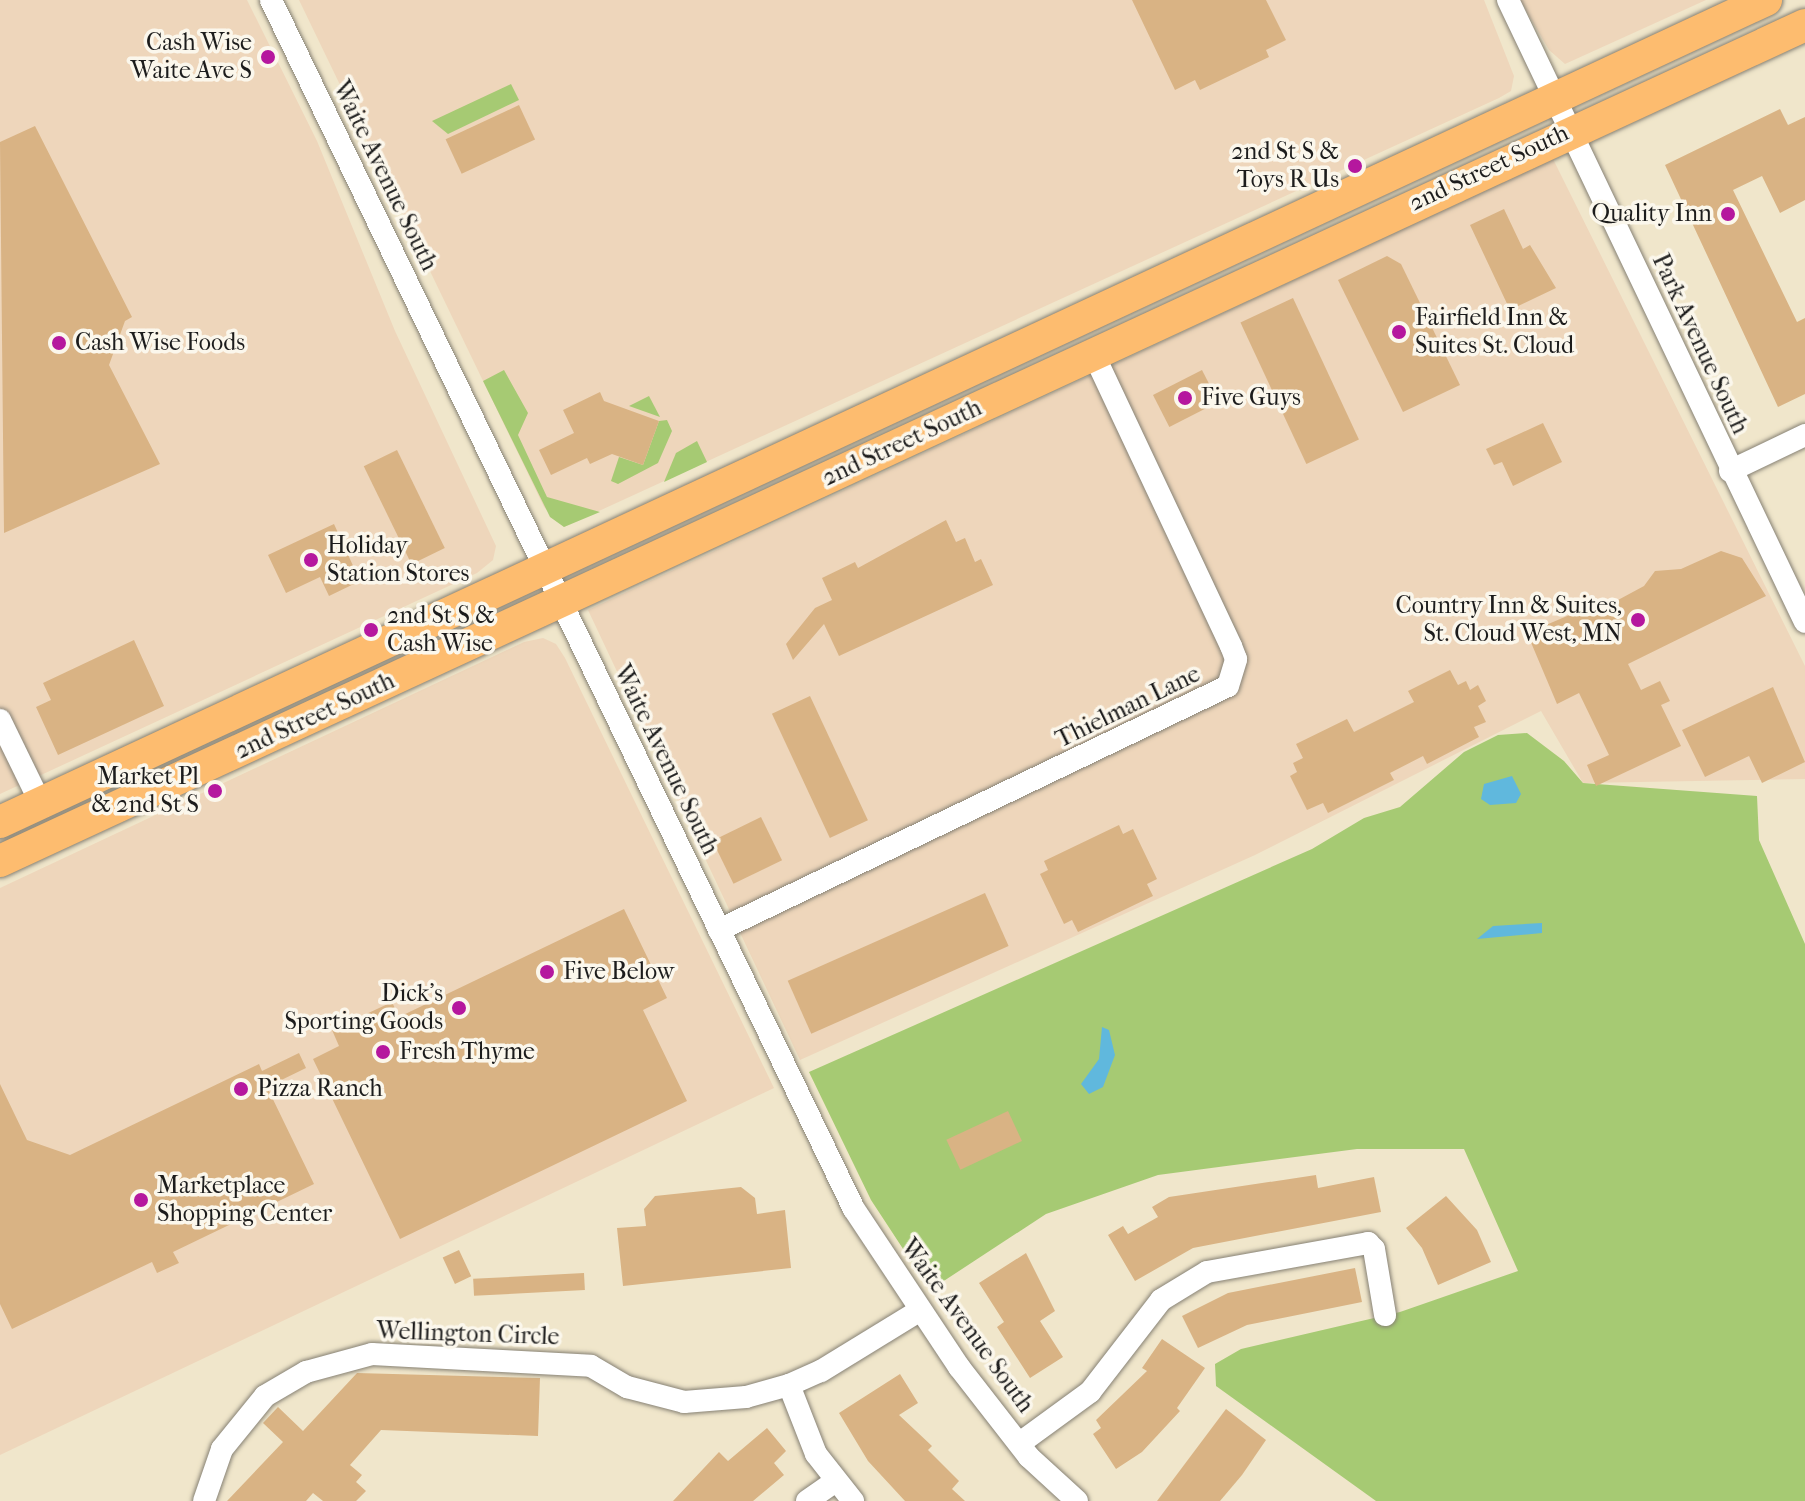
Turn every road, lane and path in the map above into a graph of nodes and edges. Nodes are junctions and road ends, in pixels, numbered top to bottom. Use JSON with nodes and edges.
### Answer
{"nodes":[{"id":1,"x":271,"y":0,"type":"edge"},
{"id":2,"x":1508,"y":0,"type":"edge"},
{"id":3,"x":1766,"y":0,"type":"edge"},
{"id":4,"x":1728,"y":10,"type":"edge"},
{"id":5,"x":1805,"y":25,"type":"edge"},
{"id":6,"x":1556,"y":98,"type":"junction"},
{"id":7,"x":1571,"y":130,"type":"junction"},
{"id":8,"x":1093,"y":353,"type":"junction"},
{"id":9,"x":1805,"y":435,"type":"edge"},
{"id":10,"x":1730,"y":471,"type":"junction"},
{"id":11,"x":545,"y":568,"type":"junction"},
{"id":12,"x":562,"y":603,"type":"junction"},
{"id":13,"x":1805,"y":622,"type":"edge"},
{"id":14,"x":0,"y":720,"type":"edge"},
{"id":15,"x":41,"y":804,"type":"junction"},
{"id":16,"x":0,"y":822,"type":"edge"},
{"id":17,"x":0,"y":861,"type":"edge"},
{"id":18,"x":719,"y":930,"type":"junction"},
{"id":19,"x":919,"y":1311,"type":"junction"},
{"id":20,"x":1385,"y":1315,"type":"dead end"},
{"id":21,"x":789,"y":1385,"type":"junction"},
{"id":22,"x":1020,"y":1443,"type":"junction"},
{"id":23,"x":833,"y":1483,"type":"junction"},
{"id":24,"x":204,"y":1501,"type":"edge"},
{"id":25,"x":807,"y":1501,"type":"edge"},
{"id":26,"x":853,"y":1501,"type":"edge"},
{"id":27,"x":1077,"y":1501,"type":"edge"}],
"edges":[{"from":1,"to":11,"type":"street","name":"Waite Avenue South"},
{"from":2,"to":6,"type":"street","name":"Park Avenue South"},
{"from":3,"to":4,"type":"highway","name":"2nd Street South"},
{"from":4,"to":6,"type":"highway","name":"2nd Street South"},
{"from":5,"to":7,"type":"highway","name":"2nd Street South"},
{"from":6,"to":7,"type":"street","name":"Park Avenue South"},
{"from":6,"to":11,"type":"highway","name":"2nd Street South"},
{"from":7,"to":8,"type":"highway","name":"2nd Street South"},
{"from":7,"to":10,"type":"street","name":"Park Avenue South"},
{"from":8,"to":12,"type":"highway","name":"2nd Street South"},
{"from":8,"to":18,"type":"street","name":"Thielman Lane"},
{"from":9,"to":10,"type":"street"},
{"from":10,"to":13,"type":"street","name":"Park Avenue South"},
{"from":11,"to":12,"type":"street","name":"Waite Avenue South"},
{"from":11,"to":15,"type":"highway","name":"2nd Street South"},
{"from":12,"to":17,"type":"highway","name":"2nd Street South"},
{"from":12,"to":18,"type":"street","name":"Waite Avenue South"},
{"from":14,"to":15,"type":"street"},
{"from":15,"to":16,"type":"highway","name":"2nd Street South"},
{"from":18,"to":19,"type":"street","name":"Waite Avenue South"},
{"from":19,"to":21,"type":"street","name":"Wellington Circle"},
{"from":19,"to":22,"type":"street","name":"Waite Avenue South"},
{"from":20,"to":22,"type":"street"},
{"from":21,"to":23,"type":"street"},
{"from":21,"to":24,"type":"street","name":"Wellington Circle"},
{"from":22,"to":27,"type":"street","name":"Waite Avenue South"},
{"from":23,"to":25,"type":"street"},
{"from":23,"to":26,"type":"street"}]}
